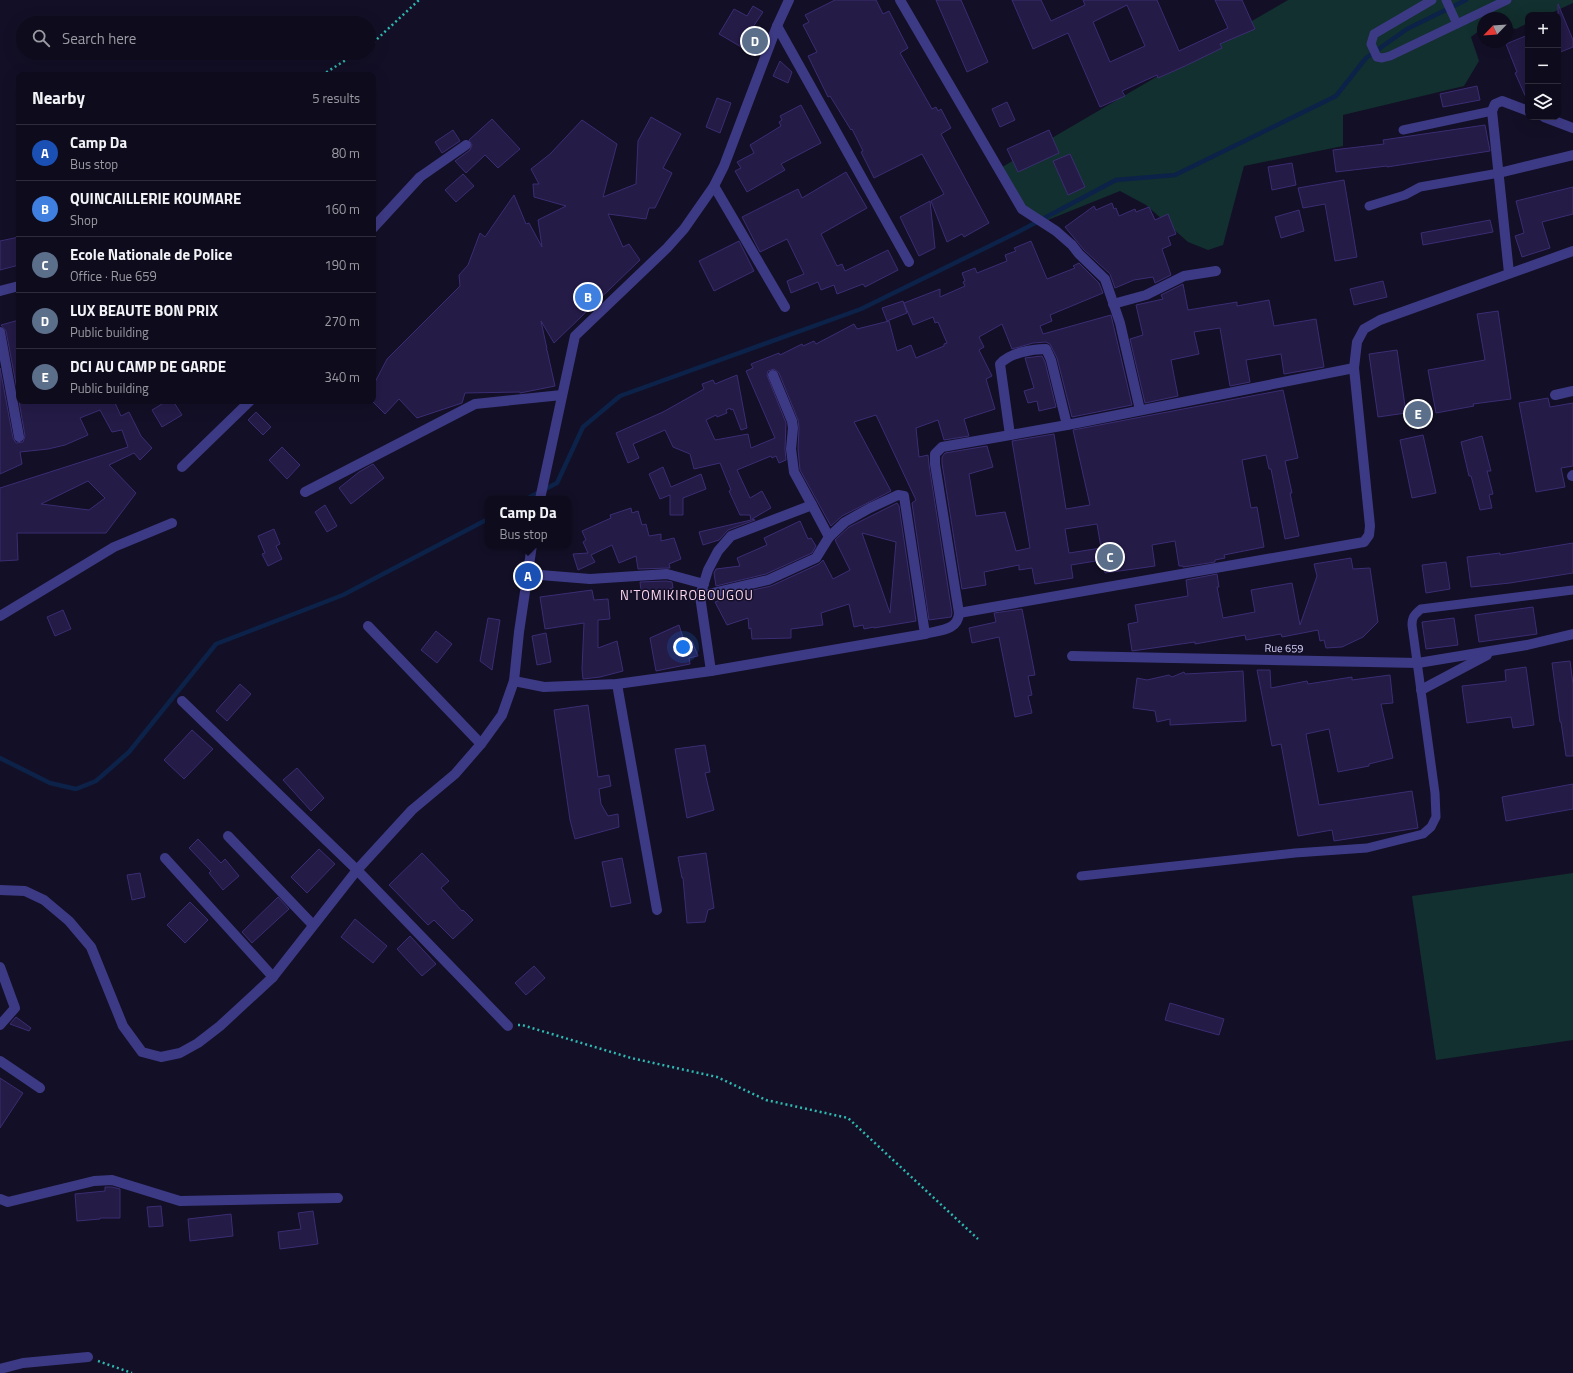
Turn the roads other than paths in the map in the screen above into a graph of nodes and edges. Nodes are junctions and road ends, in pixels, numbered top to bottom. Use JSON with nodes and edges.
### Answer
{"nodes":[{"id":1,"x":789,"y":0,"type":"edge"},
{"id":2,"x":900,"y":0,"type":"edge"},
{"id":3,"x":1432,"y":0,"type":"edge"},
{"id":4,"x":1507,"y":0,"type":"edge"},
{"id":5,"x":1447,"y":1,"type":"edge"},
{"id":6,"x":1457,"y":24,"type":"junction"},
{"id":7,"x":777,"y":26,"type":"junction"},
{"id":8,"x":1525,"y":110,"type":"edge"},
{"id":9,"x":1492,"y":112,"type":"junction"},
{"id":10,"x":1552,"y":120,"type":"edge"},
{"id":11,"x":1573,"y":128,"type":"edge"},
{"id":12,"x":1403,"y":130,"type":"dead end"},
{"id":13,"x":466,"y":145,"type":"dead end"},
{"id":14,"x":1573,"y":155,"type":"edge"},
{"id":15,"x":1499,"y":173,"type":"junction"},
{"id":16,"x":714,"y":186,"type":"junction"},
{"id":17,"x":1369,"y":206,"type":"dead end"},
{"id":18,"x":376,"y":225,"type":"edge"},
{"id":19,"x":1573,"y":251,"type":"edge"},
{"id":20,"x":909,"y":262,"type":"dead end"},
{"id":21,"x":1216,"y":271,"type":"dead end"},
{"id":22,"x":1509,"y":273,"type":"junction"},
{"id":23,"x":16,"y":287,"type":"edge"},
{"id":24,"x":0,"y":291,"type":"edge"},
{"id":25,"x":1113,"y":304,"type":"junction"},
{"id":26,"x":784,"y":307,"type":"dead end"},
{"id":27,"x":0,"y":332,"type":"edge"},
{"id":28,"x":1354,"y":368,"type":"junction"},
{"id":29,"x":773,"y":375,"type":"dead end"},
{"id":30,"x":1573,"y":391,"type":"edge"},
{"id":31,"x":562,"y":394,"type":"junction"},
{"id":32,"x":1555,"y":395,"type":"dead end"},
{"id":33,"x":247,"y":404,"type":"edge"},
{"id":34,"x":1140,"y":410,"type":"junction"},
{"id":35,"x":1067,"y":425,"type":"junction"},
{"id":36,"x":1010,"y":435,"type":"junction"},
{"id":37,"x":19,"y":437,"type":"dead end"},
{"id":38,"x":182,"y":467,"type":"dead end"},
{"id":39,"x":305,"y":492,"type":"dead end"},
{"id":40,"x":541,"y":496,"type":"edge"},
{"id":41,"x":812,"y":505,"type":"junction"},
{"id":42,"x":172,"y":523,"type":"dead end"},
{"id":43,"x":829,"y":537,"type":"junction"},
{"id":44,"x":532,"y":548,"type":"edge"},
{"id":45,"x":528,"y":574,"type":"junction"},
{"id":46,"x":704,"y":584,"type":"junction"},
{"id":47,"x":1573,"y":590,"type":"edge"},
{"id":48,"x":700,"y":596,"type":"junction"},
{"id":49,"x":959,"y":614,"type":"junction"},
{"id":50,"x":0,"y":616,"type":"edge"},
{"id":51,"x":368,"y":626,"type":"dead end"},
{"id":52,"x":925,"y":634,"type":"junction"},
{"id":53,"x":1573,"y":634,"type":"edge"},
{"id":54,"x":1494,"y":651,"type":"junction"},
{"id":55,"x":1072,"y":656,"type":"dead end"},
{"id":56,"x":1418,"y":663,"type":"junction"},
{"id":57,"x":711,"y":671,"type":"junction"},
{"id":58,"x":514,"y":680,"type":"junction"},
{"id":59,"x":617,"y":684,"type":"junction"},
{"id":60,"x":1421,"y":690,"type":"junction"},
{"id":61,"x":182,"y":700,"type":"dead end"},
{"id":62,"x":481,"y":744,"type":"junction"},
{"id":63,"x":228,"y":836,"type":"dead end"},
{"id":64,"x":165,"y":858,"type":"dead end"},
{"id":65,"x":357,"y":870,"type":"junction"},
{"id":66,"x":1081,"y":876,"type":"dead end"},
{"id":67,"x":0,"y":890,"type":"edge"},
{"id":68,"x":657,"y":910,"type":"dead end"},
{"id":69,"x":313,"y":925,"type":"junction"},
{"id":70,"x":0,"y":967,"type":"edge"},
{"id":71,"x":273,"y":977,"type":"junction"},
{"id":72,"x":0,"y":1025,"type":"edge"},
{"id":73,"x":508,"y":1026,"type":"road end"},
{"id":74,"x":0,"y":1061,"type":"edge"},
{"id":75,"x":40,"y":1088,"type":"dead end"},
{"id":76,"x":338,"y":1198,"type":"dead end"},
{"id":77,"x":0,"y":1199,"type":"edge"},
{"id":78,"x":88,"y":1357,"type":"road end"},
{"id":79,"x":0,"y":1369,"type":"edge"}],
"edges":[{"from":1,"to":7,"type":"street"},
{"from":2,"to":25,"type":"street"},
{"from":3,"to":6,"type":"lane"},
{"from":4,"to":6,"type":"lane"},
{"from":5,"to":6,"type":"lane"},
{"from":7,"to":16,"type":"street"},
{"from":7,"to":20,"type":"street"},
{"from":8,"to":9,"type":"street"},
{"from":9,"to":12,"type":"lane"},
{"from":9,"to":15,"type":"street"},
{"from":10,"to":11,"type":"street"},
{"from":13,"to":18,"type":"street"},
{"from":14,"to":15,"type":"street"},
{"from":15,"to":17,"type":"lane"},
{"from":15,"to":22,"type":"street"},
{"from":16,"to":26,"type":"street"},
{"from":16,"to":31,"type":"street"},
{"from":19,"to":22,"type":"street"},
{"from":21,"to":25,"type":"street"},
{"from":22,"to":28,"type":"street"},
{"from":23,"to":24,"type":"street"},
{"from":25,"to":34,"type":"street"},
{"from":27,"to":37,"type":"street"},
{"from":28,"to":34,"type":"street"},
{"from":28,"to":49,"type":"street"},
{"from":29,"to":41,"type":"street"},
{"from":30,"to":32,"type":"street"},
{"from":31,"to":39,"type":"street"},
{"from":31,"to":40,"type":"street"},
{"from":33,"to":38,"type":"street"},
{"from":34,"to":35,"type":"street"},
{"from":35,"to":36,"type":"street"},
{"from":35,"to":36,"type":"street"},
{"from":36,"to":49,"type":"street"},
{"from":41,"to":43,"type":"street"},
{"from":41,"to":46,"type":"street"},
{"from":42,"to":50,"type":"street"},
{"from":43,"to":48,"type":"street"},
{"from":43,"to":52,"type":"street"},
{"from":44,"to":45,"type":"street"},
{"from":45,"to":46,"type":"street"},
{"from":45,"to":58,"type":"street"},
{"from":46,"to":48,"type":"street"},
{"from":47,"to":56,"type":"lane"},
{"from":48,"to":57,"type":"street"},
{"from":49,"to":52,"type":"street"},
{"from":51,"to":62,"type":"street"},
{"from":52,"to":57,"type":"street"},
{"from":53,"to":54,"type":"street","name":"Rue 659"},
{"from":54,"to":56,"type":"street","name":"Rue 659"},
{"from":54,"to":60,"type":"street","name":"Rue 659"},
{"from":55,"to":56,"type":"street","name":"Rue 659"},
{"from":56,"to":60,"type":"lane"},
{"from":57,"to":59,"type":"street"},
{"from":58,"to":59,"type":"street"},
{"from":58,"to":62,"type":"street"},
{"from":59,"to":68,"type":"street"},
{"from":60,"to":66,"type":"lane"},
{"from":61,"to":65,"type":"street"},
{"from":62,"to":65,"type":"street"},
{"from":63,"to":69,"type":"street"},
{"from":64,"to":71,"type":"street"},
{"from":65,"to":69,"type":"street"},
{"from":65,"to":73,"type":"street"},
{"from":67,"to":71,"type":"street"},
{"from":69,"to":71,"type":"street"},
{"from":70,"to":72,"type":"street"},
{"from":74,"to":75,"type":"street"},
{"from":76,"to":77,"type":"street"},
{"from":78,"to":79,"type":"street"}]}
